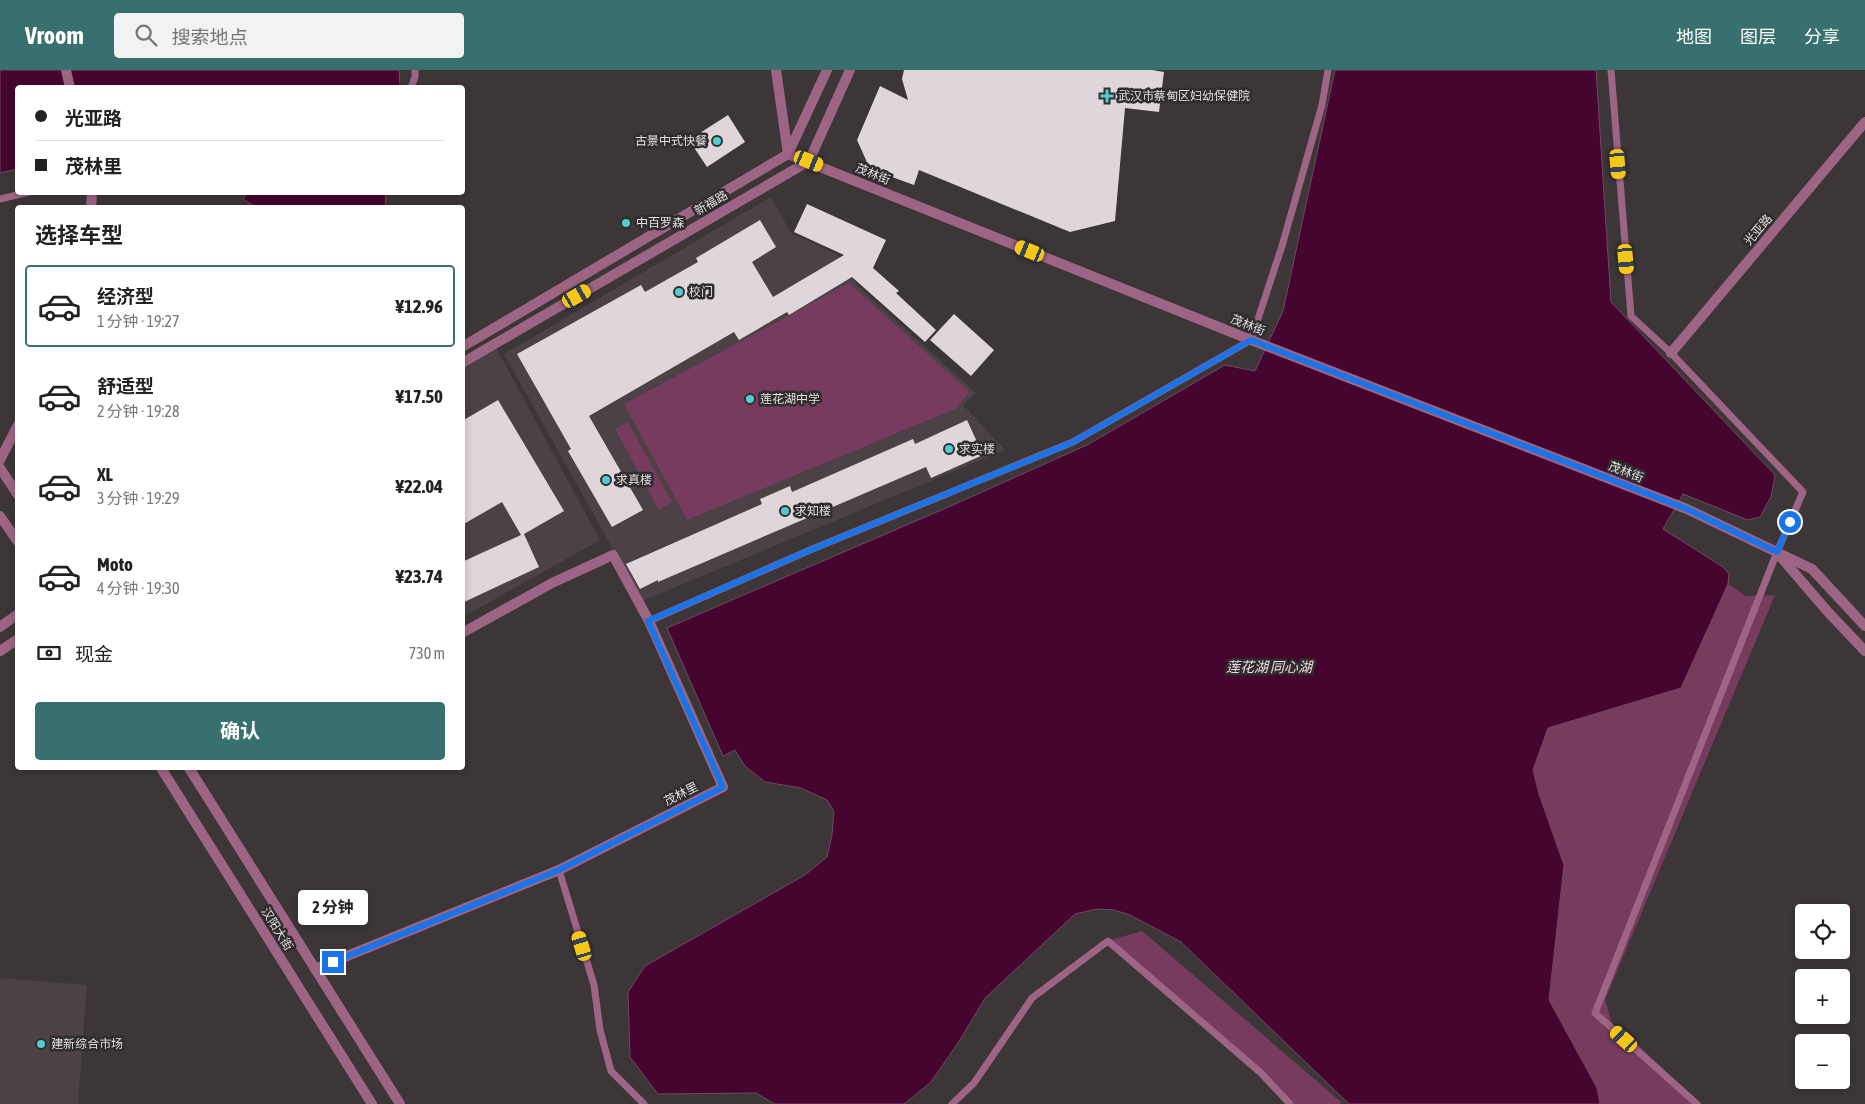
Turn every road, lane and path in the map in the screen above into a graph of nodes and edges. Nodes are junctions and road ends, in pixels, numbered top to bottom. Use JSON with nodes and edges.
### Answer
{"nodes":[{"id":1,"x":66,"y":70,"type":"edge"},
{"id":2,"x":415,"y":70,"type":"edge"},
{"id":3,"x":776,"y":70,"type":"edge"},
{"id":4,"x":826,"y":70,"type":"edge"},
{"id":5,"x":850,"y":70,"type":"edge"},
{"id":6,"x":1328,"y":70,"type":"edge"},
{"id":7,"x":1611,"y":70,"type":"edge"},
{"id":8,"x":69,"y":85,"type":"edge"},
{"id":9,"x":412,"y":85,"type":"edge"},
{"id":10,"x":1865,"y":122,"type":"edge"},
{"id":11,"x":788,"y":154,"type":"junction"},
{"id":12,"x":809,"y":161,"type":"junction"},
{"id":13,"x":16,"y":195,"type":"edge"},
{"id":14,"x":0,"y":199,"type":"edge"},
{"id":15,"x":1251,"y":340,"type":"junction"},
{"id":16,"x":465,"y":345,"type":"edge"},
{"id":17,"x":1671,"y":353,"type":"junction"},
{"id":18,"x":465,"y":361,"type":"edge"},
{"id":19,"x":15,"y":431,"type":"edge"},
{"id":20,"x":0,"y":460,"type":"edge"},
{"id":21,"x":0,"y":468,"type":"edge"},
{"id":22,"x":15,"y":490,"type":"edge"},
{"id":23,"x":0,"y":516,"type":"edge"},
{"id":24,"x":15,"y":538,"type":"edge"},
{"id":25,"x":1777,"y":552,"type":"junction"},
{"id":26,"x":15,"y":616,"type":"edge"},
{"id":27,"x":648,"y":621,"type":"junction"},
{"id":28,"x":1865,"y":626,"type":"edge"},
{"id":29,"x":0,"y":627,"type":"edge"},
{"id":30,"x":465,"y":631,"type":"edge"},
{"id":31,"x":15,"y":641,"type":"edge"},
{"id":32,"x":1865,"y":650,"type":"edge"},
{"id":33,"x":0,"y":651,"type":"edge"},
{"id":34,"x":161,"y":770,"type":"edge"},
{"id":35,"x":193,"y":770,"type":"edge"},
{"id":36,"x":559,"y":870,"type":"junction"},
{"id":37,"x":315,"y":969,"type":"junction"},
{"id":38,"x":372,"y":1104,"type":"edge"},
{"id":39,"x":400,"y":1104,"type":"edge"},
{"id":40,"x":644,"y":1104,"type":"edge"},
{"id":41,"x":952,"y":1104,"type":"edge"},
{"id":42,"x":1290,"y":1104,"type":"edge"},
{"id":43,"x":1697,"y":1104,"type":"edge"}],
"edges":[{"from":1,"to":8,"type":"street"},
{"from":2,"to":9,"type":"lane"},
{"from":3,"to":11,"type":"street"},
{"from":4,"to":11,"type":"street"},
{"from":5,"to":12,"type":"street"},
{"from":6,"to":15,"type":"lane"},
{"from":7,"to":17,"type":"lane"},
{"from":10,"to":17,"type":"street","name":"光亚路"},
{"from":11,"to":12,"type":"street","name":"茂林街"},
{"from":11,"to":16,"type":"street","name":"新福路"},
{"from":12,"to":15,"type":"street","name":"茂林街"},
{"from":12,"to":18,"type":"street","name":"新福路"},
{"from":13,"to":14,"type":"lane"},
{"from":15,"to":25,"type":"street","name":"茂林街"},
{"from":15,"to":27,"type":"lane"},
{"from":17,"to":25,"type":"lane"},
{"from":19,"to":20,"type":"street"},
{"from":21,"to":22,"type":"street"},
{"from":23,"to":24,"type":"street"},
{"from":25,"to":28,"type":"street","name":"茂林街"},
{"from":25,"to":32,"type":"street","name":"茂林街"},
{"from":25,"to":43,"type":"lane"},
{"from":26,"to":29,"type":"street"},
{"from":27,"to":30,"type":"street","name":"茂林里"},
{"from":27,"to":36,"type":"street","name":"茂林里"},
{"from":31,"to":33,"type":"street"},
{"from":34,"to":38,"type":"street","name":"汉阳大街"},
{"from":35,"to":37,"type":"street","name":"汉阳大街"},
{"from":36,"to":37,"type":"street","name":"茂林里"},
{"from":36,"to":40,"type":"lane"},
{"from":37,"to":39,"type":"street","name":"汉阳大街"},
{"from":41,"to":42,"type":"lane"}]}
